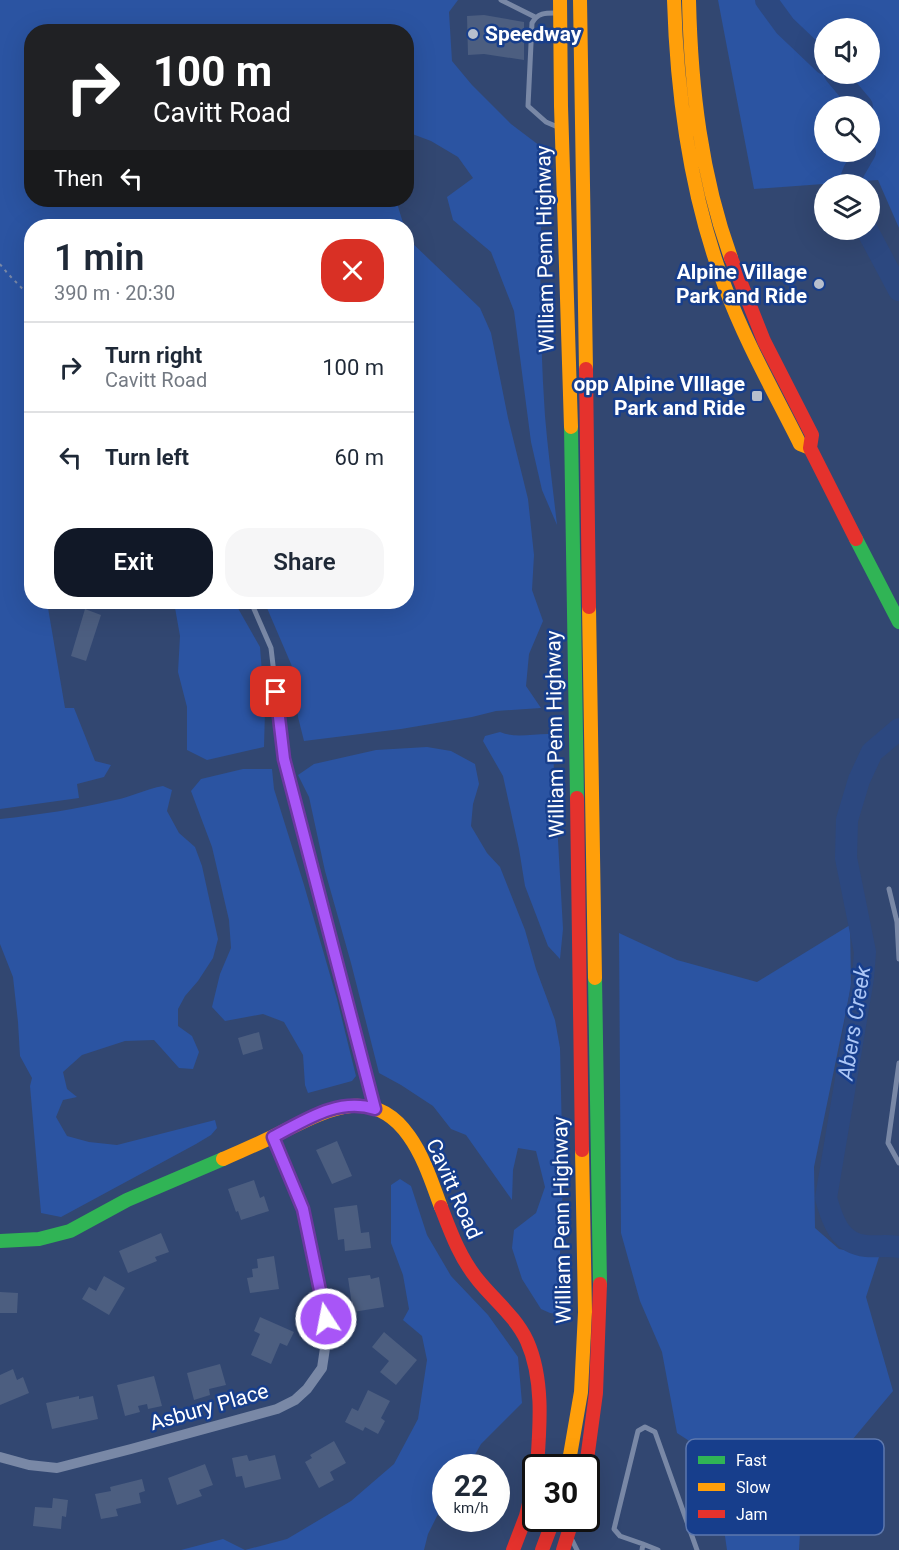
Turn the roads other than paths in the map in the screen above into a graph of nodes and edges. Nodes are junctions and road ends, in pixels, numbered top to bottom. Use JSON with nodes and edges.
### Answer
{"nodes":[{"id":1,"x":501,"y":0,"type":"edge"},
{"id":2,"x":580,"y":0,"type":"edge"},
{"id":3,"x":590,"y":0,"type":"edge"},
{"id":4,"x":674,"y":0,"type":"edge"},
{"id":5,"x":689,"y":0,"type":"edge"},
{"id":6,"x":560,"y":6,"type":"edge"},
{"id":7,"x":535,"y":17,"type":"junction"},
{"id":8,"x":580,"y":20,"type":"junction"},
{"id":9,"x":563,"y":130,"type":"junction"},
{"id":10,"x":810,"y":448,"type":"junction"},
{"id":11,"x":255,"y":609,"type":"edge"},
{"id":12,"x":899,"y":622,"type":"edge"},
{"id":13,"x":889,"y":889,"type":"dead end"},
{"id":14,"x":898,"y":921,"type":"edge"},
{"id":15,"x":899,"y":959,"type":"edge"},
{"id":16,"x":899,"y":1064,"type":"edge"},
{"id":17,"x":375,"y":1109,"type":"junction"},
{"id":18,"x":273,"y":1137,"type":"junction"},
{"id":19,"x":899,"y":1163,"type":"edge"},
{"id":20,"x":0,"y":1241,"type":"edge"},
{"id":21,"x":538,"y":1454,"type":"edge"},
{"id":22,"x":570,"y":1454,"type":"edge"},
{"id":23,"x":588,"y":1454,"type":"edge"},
{"id":24,"x":0,"y":1457,"type":"edge"},
{"id":25,"x":686,"y":1519,"type":"edge"},
{"id":26,"x":522,"y":1526,"type":"edge"},
{"id":27,"x":549,"y":1532,"type":"edge"},
{"id":28,"x":568,"y":1534,"type":"joint"},
{"id":29,"x":692,"y":1535,"type":"edge"},
{"id":30,"x":642,"y":1547,"type":"edge"},
{"id":31,"x":513,"y":1550,"type":"edge"},
{"id":32,"x":542,"y":1550,"type":"edge"},
{"id":33,"x":563,"y":1550,"type":"edge"},
{"id":34,"x":577,"y":1550,"type":"edge"},
{"id":35,"x":658,"y":1550,"type":"edge"},
{"id":36,"x":697,"y":1550,"type":"edge"}],
"edges":[{"from":1,"to":7,"type":"lane"},
{"from":2,"to":8,"type":"main road","name":"William Penn Highway"},
{"from":3,"to":8,"type":"main road"},
{"from":4,"to":10,"type":"main road"},
{"from":5,"to":10,"type":"main road"},
{"from":6,"to":7,"type":"lane"},
{"from":6,"to":9,"type":"main road","name":"William Penn Highway"},
{"from":7,"to":9,"type":"lane"},
{"from":8,"to":23,"type":"main road","name":"William Penn Highway"},
{"from":9,"to":22,"type":"main road","name":"William Penn Highway"},
{"from":10,"to":12,"type":"main road"},
{"from":11,"to":17,"type":"lane"},
{"from":13,"to":14,"type":"lane"},
{"from":14,"to":15,"type":"lane"},
{"from":16,"to":19,"type":"lane"},
{"from":17,"to":18,"type":"main road","name":"Cavitt Road"},
{"from":17,"to":21,"type":"main road","name":"Cavitt Road"},
{"from":18,"to":20,"type":"main road","name":"Cavitt Road"},
{"from":18,"to":24,"type":"street","name":"Asbury Place"},
{"from":25,"to":30,"type":"lane"},
{"from":26,"to":31,"type":"main road"},
{"from":27,"to":32,"type":"main road"},
{"from":28,"to":33,"type":"main road"},
{"from":28,"to":34,"type":"lane"},
{"from":29,"to":36,"type":"lane"},
{"from":30,"to":35,"type":"lane"}]}
